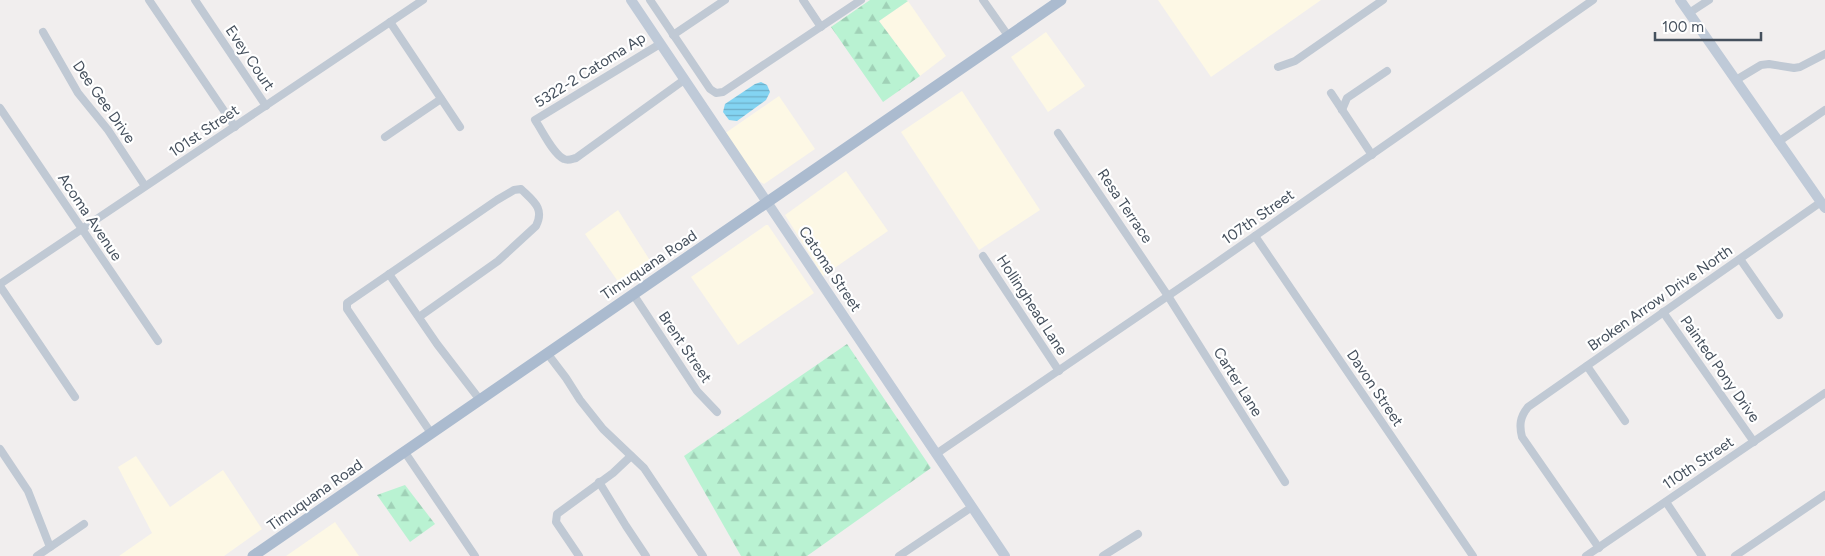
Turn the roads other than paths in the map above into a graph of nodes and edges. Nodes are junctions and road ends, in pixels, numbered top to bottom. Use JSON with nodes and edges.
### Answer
{"nodes":[{"id":1,"x":149,"y":0,"type":"edge"},
{"id":2,"x":195,"y":0,"type":"edge"},
{"id":3,"x":423,"y":0,"type":"edge"},
{"id":4,"x":630,"y":0,"type":"edge"},
{"id":5,"x":650,"y":0,"type":"edge"},
{"id":6,"x":724,"y":0,"type":"edge"},
{"id":7,"x":803,"y":0,"type":"edge"},
{"id":8,"x":861,"y":0,"type":"edge"},
{"id":9,"x":983,"y":0,"type":"edge"},
{"id":10,"x":1062,"y":0,"type":"edge"},
{"id":11,"x":1383,"y":0,"type":"edge"},
{"id":12,"x":1593,"y":0,"type":"edge"},
{"id":13,"x":1680,"y":0,"type":"edge"},
{"id":14,"x":1709,"y":0,"type":"edge"},
{"id":15,"x":1689,"y":13,"type":"junction"},
{"id":16,"x":390,"y":22,"type":"junction"},
{"id":17,"x":821,"y":27,"type":"junction"},
{"id":18,"x":43,"y":32,"type":"dead end"},
{"id":19,"x":673,"y":35,"type":"junction"},
{"id":20,"x":1008,"y":37,"type":"junction"},
{"id":21,"x":660,"y":44,"type":"junction"},
{"id":22,"x":1825,"y":54,"type":"edge"},
{"id":23,"x":1278,"y":67,"type":"dead end"},
{"id":24,"x":1387,"y":71,"type":"dead end"},
{"id":25,"x":684,"y":80,"type":"junction"},
{"id":26,"x":1736,"y":80,"type":"junction"},
{"id":27,"x":1331,"y":93,"type":"dead end"},
{"id":28,"x":441,"y":99,"type":"junction"},
{"id":29,"x":266,"y":106,"type":"junction"},
{"id":30,"x":0,"y":108,"type":"edge"},
{"id":31,"x":1342,"y":110,"type":"junction"},
{"id":32,"x":1825,"y":110,"type":"edge"},
{"id":33,"x":235,"y":127,"type":"junction"},
{"id":34,"x":460,"y":127,"type":"dead end"},
{"id":35,"x":1058,"y":133,"type":"dead end"},
{"id":36,"x":385,"y":137,"type":"dead end"},
{"id":37,"x":1778,"y":142,"type":"junction"},
{"id":38,"x":1372,"y":155,"type":"junction"},
{"id":39,"x":145,"y":186,"type":"junction"},
{"id":40,"x":767,"y":202,"type":"junction"},
{"id":41,"x":1823,"y":205,"type":"edge"},
{"id":42,"x":82,"y":229,"type":"junction"},
{"id":43,"x":1255,"y":236,"type":"junction"},
{"id":44,"x":983,"y":256,"type":"dead end"},
{"id":45,"x":1740,"y":259,"type":"junction"},
{"id":46,"x":389,"y":274,"type":"junction"},
{"id":47,"x":0,"y":285,"type":"edge"},
{"id":48,"x":633,"y":294,"type":"junction"},
{"id":49,"x":1168,"y":296,"type":"junction"},
{"id":50,"x":1663,"y":312,"type":"junction"},
{"id":51,"x":1780,"y":315,"type":"dead end"},
{"id":52,"x":419,"y":317,"type":"junction"},
{"id":53,"x":158,"y":341,"type":"dead end"},
{"id":54,"x":547,"y":353,"type":"junction"},
{"id":55,"x":1587,"y":366,"type":"junction"},
{"id":56,"x":1058,"y":370,"type":"junction"},
{"id":57,"x":1825,"y":393,"type":"edge"},
{"id":58,"x":75,"y":397,"type":"dead end"},
{"id":59,"x":480,"y":400,"type":"junction"},
{"id":60,"x":717,"y":412,"type":"dead end"},
{"id":61,"x":1625,"y":421,"type":"dead end"},
{"id":62,"x":431,"y":433,"type":"junction"},
{"id":63,"x":1754,"y":442,"type":"junction"},
{"id":64,"x":0,"y":449,"type":"edge"},
{"id":65,"x":404,"y":451,"type":"junction"},
{"id":66,"x":936,"y":454,"type":"junction"},
{"id":67,"x":631,"y":456,"type":"junction"},
{"id":68,"x":599,"y":482,"type":"junction"},
{"id":69,"x":1285,"y":482,"type":"dead end"},
{"id":70,"x":1825,"y":495,"type":"edge"},
{"id":71,"x":1666,"y":502,"type":"junction"},
{"id":72,"x":972,"y":507,"type":"junction"},
{"id":73,"x":84,"y":524,"type":"dead end"},
{"id":74,"x":1138,"y":534,"type":"dead end"},
{"id":75,"x":50,"y":547,"type":"junction"},
{"id":76,"x":1599,"y":548,"type":"junction"},
{"id":77,"x":37,"y":556,"type":"edge"},
{"id":78,"x":253,"y":556,"type":"edge"},
{"id":79,"x":475,"y":556,"type":"edge"},
{"id":80,"x":579,"y":556,"type":"edge"},
{"id":81,"x":646,"y":556,"type":"edge"},
{"id":82,"x":703,"y":556,"type":"edge"},
{"id":83,"x":899,"y":556,"type":"edge"},
{"id":84,"x":1005,"y":556,"type":"edge"},
{"id":85,"x":1104,"y":556,"type":"edge"},
{"id":86,"x":1473,"y":556,"type":"edge"},
{"id":87,"x":1586,"y":556,"type":"edge"},
{"id":88,"x":1702,"y":556,"type":"edge"},
{"id":89,"x":1735,"y":556,"type":"edge"}],
"edges":[{"from":1,"to":33,"type":"street"},
{"from":2,"to":29,"type":"street","name":"Evey Court"},
{"from":3,"to":16,"type":"street","name":"101st Street"},
{"from":4,"to":21,"type":"street","name":"Catoma Street"},
{"from":5,"to":19,"type":"street"},
{"from":6,"to":19,"type":"street"},
{"from":7,"to":17,"type":"street"},
{"from":8,"to":17,"type":"street"},
{"from":9,"to":20,"type":"street"},
{"from":10,"to":20,"type":"main road","name":"Timuquana Road"},
{"from":11,"to":23,"type":"street"},
{"from":12,"to":38,"type":"street","name":"107th Street"},
{"from":13,"to":15,"type":"street"},
{"from":14,"to":15,"type":"street"},
{"from":15,"to":26,"type":"street"},
{"from":16,"to":28,"type":"street"},
{"from":16,"to":29,"type":"street","name":"101st Street"},
{"from":17,"to":19,"type":"street"},
{"from":18,"to":39,"type":"street","name":"Dee Gee Drive"},
{"from":20,"to":40,"type":"main road","name":"Timuquana Road"},
{"from":21,"to":25,"type":"street","name":"Catoma Street"},
{"from":21,"to":25,"type":"street","name":"5322-2 Catoma Ap"},
{"from":22,"to":26,"type":"street"},
{"from":24,"to":31,"type":"street"},
{"from":25,"to":40,"type":"street","name":"Catoma Street"},
{"from":26,"to":37,"type":"street"},
{"from":27,"to":31,"type":"street"},
{"from":28,"to":34,"type":"street"},
{"from":28,"to":36,"type":"street"},
{"from":29,"to":33,"type":"street","name":"101st Street"},
{"from":30,"to":42,"type":"street","name":"Acoma Avenue"},
{"from":31,"to":38,"type":"street"},
{"from":32,"to":37,"type":"street"},
{"from":33,"to":39,"type":"street","name":"101st Street"},
{"from":35,"to":49,"type":"street","name":"Resa Terrace"},
{"from":37,"to":41,"type":"street"},
{"from":38,"to":43,"type":"street","name":"107th Street"},
{"from":39,"to":42,"type":"street","name":"101st Street"},
{"from":40,"to":48,"type":"main road","name":"Timuquana Road"},
{"from":40,"to":66,"type":"street","name":"Catoma Street"},
{"from":41,"to":45,"type":"street","name":"Broken Arrow Drive North"},
{"from":42,"to":47,"type":"street","name":"101st Street"},
{"from":42,"to":53,"type":"street","name":"Acoma Avenue"},
{"from":43,"to":49,"type":"street","name":"107th Street"},
{"from":43,"to":86,"type":"street","name":"Davon Street"},
{"from":44,"to":56,"type":"street","name":"Hollinghead Lane"},
{"from":45,"to":50,"type":"street","name":"Broken Arrow Drive North"},
{"from":45,"to":51,"type":"street"},
{"from":46,"to":52,"type":"street"},
{"from":46,"to":52,"type":"street"},
{"from":46,"to":62,"type":"street"},
{"from":47,"to":58,"type":"street"},
{"from":48,"to":54,"type":"main road","name":"Timuquana Road"},
{"from":48,"to":60,"type":"street","name":"Brent Street"},
{"from":49,"to":56,"type":"street","name":"107th Street"},
{"from":49,"to":69,"type":"street","name":"Carter Lane"},
{"from":50,"to":55,"type":"street","name":"Broken Arrow Drive North"},
{"from":50,"to":63,"type":"street","name":"Painted Pony Drive"},
{"from":52,"to":59,"type":"street"},
{"from":54,"to":59,"type":"main road","name":"Timuquana Road"},
{"from":54,"to":67,"type":"street"},
{"from":55,"to":61,"type":"street"},
{"from":55,"to":76,"type":"street","name":"Broken Arrow Drive North"},
{"from":56,"to":66,"type":"street","name":"107th Street"},
{"from":57,"to":63,"type":"street","name":"110th Street"},
{"from":59,"to":62,"type":"main road","name":"Timuquana Road"},
{"from":62,"to":65,"type":"main road","name":"Timuquana Road"},
{"from":63,"to":71,"type":"street","name":"110th Street"},
{"from":64,"to":75,"type":"street"},
{"from":65,"to":78,"type":"main road","name":"Timuquana Road"},
{"from":65,"to":79,"type":"street"},
{"from":66,"to":72,"type":"street","name":"Catoma Street"},
{"from":67,"to":68,"type":"street"},
{"from":67,"to":82,"type":"street"},
{"from":68,"to":80,"type":"street"},
{"from":68,"to":81,"type":"street"},
{"from":70,"to":89,"type":"street"},
{"from":71,"to":76,"type":"street","name":"110th Street"},
{"from":71,"to":88,"type":"street"},
{"from":72,"to":83,"type":"street"},
{"from":72,"to":84,"type":"street","name":"Catoma Street"},
{"from":73,"to":75,"type":"street"},
{"from":74,"to":85,"type":"street"},
{"from":75,"to":77,"type":"street"},
{"from":76,"to":87,"type":"street","name":"110th Street"}]}
